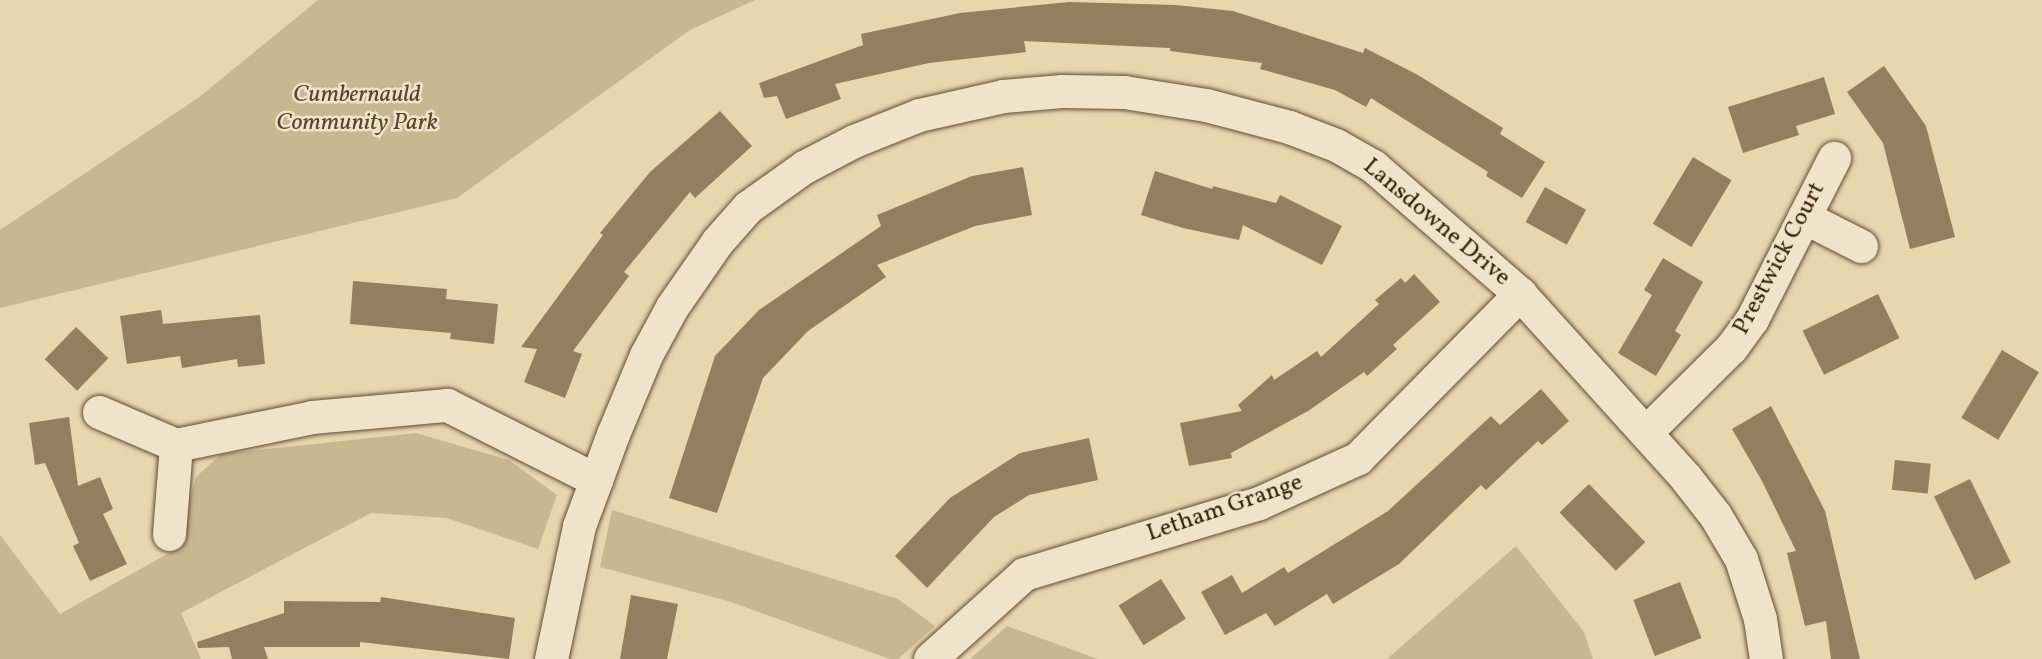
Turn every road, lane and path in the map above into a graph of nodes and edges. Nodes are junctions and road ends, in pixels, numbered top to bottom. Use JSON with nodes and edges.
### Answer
{"nodes":[{"id":1,"x":1834,"y":158,"type":"dead end"},
{"id":2,"x":1804,"y":217,"type":"junction"},
{"id":3,"x":1861,"y":246,"type":"dead end"},
{"id":4,"x":1520,"y":294,"type":"junction"},
{"id":5,"x":99,"y":412,"type":"dead end"},
{"id":6,"x":1646,"y":432,"type":"junction"},
{"id":7,"x":176,"y":445,"type":"junction"},
{"id":8,"x":596,"y":480,"type":"junction"},
{"id":9,"x":169,"y":534,"type":"dead end"},
{"id":10,"x":551,"y":659,"type":"edge"},
{"id":11,"x":930,"y":659,"type":"edge"},
{"id":12,"x":1766,"y":659,"type":"edge"}],
"edges":[{"from":1,"to":2,"type":"street","name":"Prestwick Court"},
{"from":2,"to":3,"type":"street"},
{"from":2,"to":6,"type":"street","name":"Prestwick Court"},
{"from":4,"to":6,"type":"street","name":"Lansdowne Drive"},
{"from":4,"to":8,"type":"street","name":"Lansdowne Drive"},
{"from":4,"to":11,"type":"street","name":"Letham Grange"},
{"from":5,"to":7,"type":"street"},
{"from":6,"to":12,"type":"street","name":"Lansdowne Drive"},
{"from":7,"to":8,"type":"street"},
{"from":7,"to":9,"type":"street"},
{"from":8,"to":10,"type":"street","name":"Lansdowne Drive"}]}
